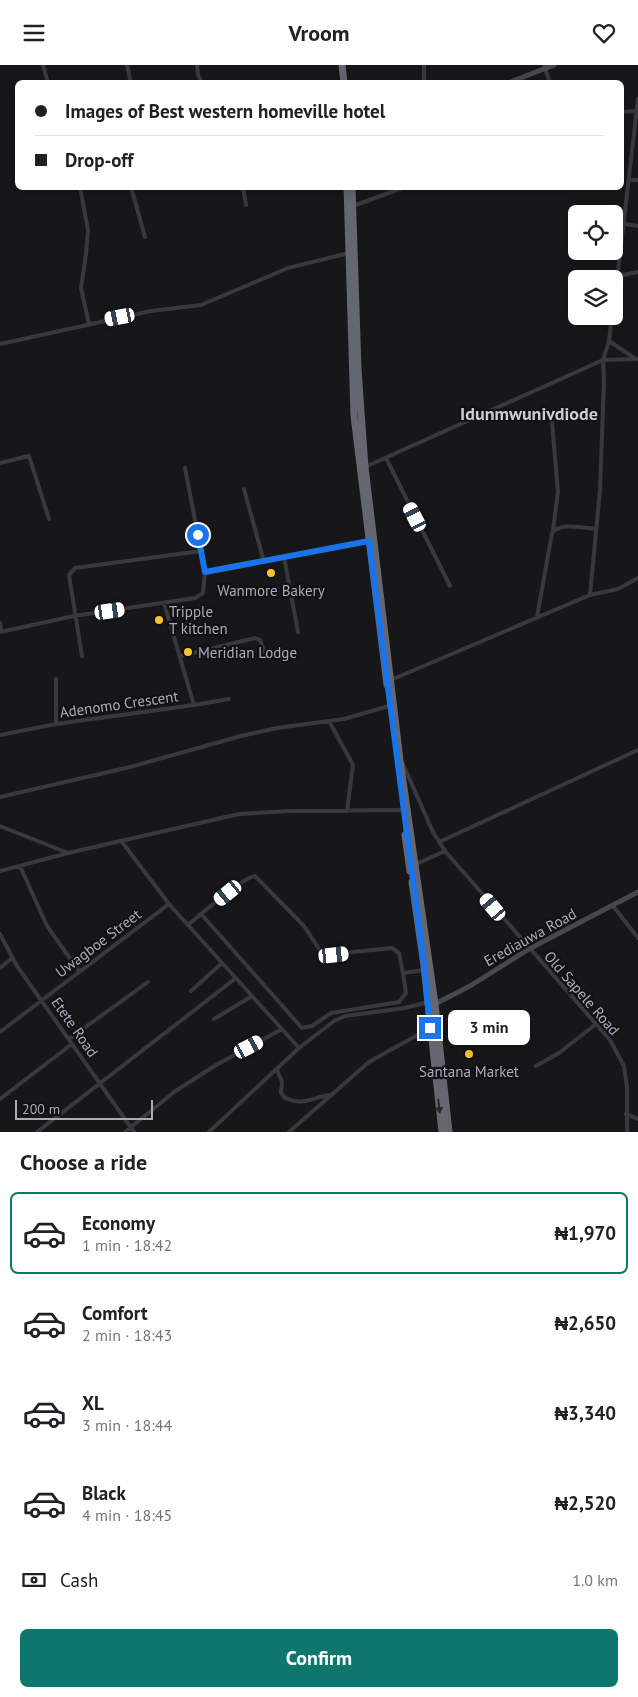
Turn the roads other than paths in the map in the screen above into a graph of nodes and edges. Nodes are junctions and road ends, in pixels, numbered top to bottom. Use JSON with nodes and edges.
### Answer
{"nodes":[{"id":1,"x":43,"y":65,"type":"edge"},
{"id":2,"x":127,"y":65,"type":"edge"},
{"id":3,"x":197,"y":65,"type":"edge"},
{"id":4,"x":337,"y":65,"type":"edge"},
{"id":5,"x":342,"y":65,"type":"edge"},
{"id":6,"x":424,"y":65,"type":"edge"},
{"id":7,"x":554,"y":65,"type":"edge"},
{"id":8,"x":545,"y":67,"type":"edge"},
{"id":9,"x":47,"y":80,"type":"edge"},
{"id":10,"x":130,"y":80,"type":"edge"},
{"id":11,"x":200,"y":80,"type":"edge"},
{"id":12,"x":339,"y":80,"type":"edge"},
{"id":13,"x":344,"y":80,"type":"edge"},
{"id":14,"x":424,"y":80,"type":"edge"},
{"id":15,"x":515,"y":80,"type":"edge"},
{"id":16,"x":549,"y":80,"type":"edge"},
{"id":17,"x":638,"y":99,"type":"edge"},
{"id":18,"x":636,"y":111,"type":"junction"},
{"id":19,"x":624,"y":112,"type":"edge"},
{"id":20,"x":630,"y":180,"type":"junction"},
{"id":21,"x":638,"y":180,"type":"edge"},
{"id":22,"x":81,"y":190,"type":"edge"},
{"id":23,"x":132,"y":190,"type":"edge"},
{"id":24,"x":244,"y":190,"type":"edge"},
{"id":25,"x":347,"y":190,"type":"edge"},
{"id":26,"x":352,"y":190,"type":"edge"},
{"id":27,"x":396,"y":190,"type":"edge"},
{"id":28,"x":246,"y":205,"type":"dead end"},
{"id":29,"x":353,"y":205,"type":"junction"},
{"id":30,"x":624,"y":224,"type":"junction"},
{"id":31,"x":638,"y":226,"type":"edge"},
{"id":32,"x":146,"y":237,"type":"dead end"},
{"id":33,"x":349,"y":253,"type":"junction"},
{"id":34,"x":620,"y":270,"type":"edge"},
{"id":35,"x":638,"y":272,"type":"edge"},
{"id":36,"x":623,"y":275,"type":"edge"},
{"id":37,"x":89,"y":323,"type":"junction"},
{"id":38,"x":611,"y":325,"type":"edge"},
{"id":39,"x":354,"y":336,"type":"junction"},
{"id":40,"x":609,"y":341,"type":"junction"},
{"id":41,"x":0,"y":344,"type":"edge"},
{"id":42,"x":637,"y":359,"type":"edge"},
{"id":43,"x":603,"y":360,"type":"junction"},
{"id":44,"x":552,"y":422,"type":"dead end"},
{"id":45,"x":386,"y":458,"type":"junction"},
{"id":46,"x":0,"y":463,"type":"edge"},
{"id":47,"x":185,"y":467,"type":"dead end"},
{"id":48,"x":366,"y":467,"type":"junction"},
{"id":49,"x":244,"y":489,"type":"dead end"},
{"id":50,"x":49,"y":519,"type":"dead end"},
{"id":51,"x":596,"y":529,"type":"junction"},
{"id":52,"x":552,"y":533,"type":"junction"},
{"id":53,"x":369,"y":541,"type":"junction"},
{"id":54,"x":201,"y":551,"type":"junction"},
{"id":55,"x":284,"y":557,"type":"junction"},
{"id":56,"x":264,"y":562,"type":"junction"},
{"id":57,"x":205,"y":572,"type":"junction"},
{"id":58,"x":638,"y":578,"type":"edge"},
{"id":59,"x":450,"y":586,"type":"dead end"},
{"id":60,"x":590,"y":595,"type":"junction"},
{"id":61,"x":164,"y":603,"type":"junction"},
{"id":62,"x":74,"y":616,"type":"junction"},
{"id":63,"x":537,"y":617,"type":"junction"},
{"id":64,"x":0,"y":623,"type":"edge"},
{"id":65,"x":0,"y":631,"type":"edge"},
{"id":66,"x":298,"y":632,"type":"dead end"},
{"id":67,"x":265,"y":653,"type":"dead end"},
{"id":68,"x":82,"y":656,"type":"dead end"},
{"id":69,"x":180,"y":656,"type":"junction"},
{"id":70,"x":56,"y":679,"type":"dead end"},
{"id":71,"x":391,"y":680,"type":"junction"},
{"id":72,"x":229,"y":699,"type":"dead end"},
{"id":73,"x":194,"y":705,"type":"junction"},
{"id":74,"x":390,"y":706,"type":"junction"},
{"id":75,"x":328,"y":721,"type":"junction"},
{"id":76,"x":56,"y":724,"type":"junction"},
{"id":77,"x":0,"y":735,"type":"edge"},
{"id":78,"x":638,"y":750,"type":"edge"},
{"id":79,"x":400,"y":759,"type":"junction"},
{"id":80,"x":0,"y":797,"type":"edge"},
{"id":81,"x":403,"y":810,"type":"junction"},
{"id":82,"x":347,"y":811,"type":"junction"},
{"id":83,"x":0,"y":826,"type":"edge"},
{"id":84,"x":122,"y":842,"type":"junction"},
{"id":85,"x":439,"y":842,"type":"junction"},
{"id":86,"x":445,"y":851,"type":"junction"},
{"id":87,"x":68,"y":853,"type":"junction"},
{"id":88,"x":414,"y":865,"type":"junction"},
{"id":89,"x":20,"y":866,"type":"junction"},
{"id":90,"x":0,"y":871,"type":"edge"},
{"id":91,"x":638,"y":892,"type":"edge"},
{"id":92,"x":169,"y":904,"type":"junction"},
{"id":93,"x":613,"y":906,"type":"junction"},
{"id":94,"x":202,"y":915,"type":"junction"},
{"id":95,"x":188,"y":925,"type":"junction"},
{"id":96,"x":0,"y":934,"type":"edge"},
{"id":97,"x":638,"y":938,"type":"edge"},
{"id":98,"x":529,"y":949,"type":"junction"},
{"id":99,"x":12,"y":958,"type":"junction"},
{"id":100,"x":222,"y":963,"type":"junction"},
{"id":101,"x":0,"y":968,"type":"edge"},
{"id":102,"x":424,"y":970,"type":"junction"},
{"id":103,"x":79,"y":971,"type":"junction"},
{"id":104,"x":403,"y":973,"type":"junction"},
{"id":105,"x":236,"y":978,"type":"junction"},
{"id":106,"x":148,"y":982,"type":"dead end"},
{"id":107,"x":191,"y":991,"type":"dead end"},
{"id":108,"x":252,"y":996,"type":"junction"},
{"id":109,"x":41,"y":999,"type":"junction"},
{"id":110,"x":431,"y":1003,"type":"junction"},
{"id":111,"x":214,"y":1019,"type":"dead end"},
{"id":112,"x":596,"y":1024,"type":"junction"},
{"id":113,"x":430,"y":1028,"type":"junction"},
{"id":114,"x":282,"y":1029,"type":"junction"},
{"id":115,"x":0,"y":1032,"type":"edge"},
{"id":116,"x":69,"y":1039,"type":"junction"},
{"id":117,"x":72,"y":1044,"type":"junction"},
{"id":118,"x":299,"y":1049,"type":"junction"},
{"id":119,"x":536,"y":1066,"type":"dead end"},
{"id":120,"x":277,"y":1070,"type":"junction"},
{"id":121,"x":100,"y":1083,"type":"junction"},
{"id":122,"x":332,"y":1095,"type":"junction"},
{"id":123,"x":0,"y":1099,"type":"edge"},
{"id":124,"x":307,"y":1102,"type":"junction"},
{"id":125,"x":309,"y":1114,"type":"junction"},
{"id":126,"x":626,"y":1114,"type":"junction"},
{"id":127,"x":638,"y":1119,"type":"edge"},
{"id":128,"x":131,"y":1128,"type":"junction"},
{"id":129,"x":37,"y":1132,"type":"edge"},
{"id":130,"x":125,"y":1132,"type":"edge"},
{"id":131,"x":134,"y":1132,"type":"edge"},
{"id":132,"x":209,"y":1132,"type":"edge"},
{"id":133,"x":290,"y":1132,"type":"edge"},
{"id":134,"x":442,"y":1132,"type":"edge"},
{"id":135,"x":449,"y":1132,"type":"edge"},
{"id":136,"x":627,"y":1132,"type":"edge"}],
"edges":[{"from":1,"to":9,"type":"street"},
{"from":2,"to":10,"type":"street"},
{"from":3,"to":11,"type":"street"},
{"from":4,"to":12,"type":"highway"},
{"from":5,"to":13,"type":"highway"},
{"from":6,"to":14,"type":"street"},
{"from":7,"to":8,"type":"street"},
{"from":8,"to":15,"type":"street"},
{"from":8,"to":16,"type":"street"},
{"from":17,"to":18,"type":"street"},
{"from":18,"to":19,"type":"street"},
{"from":18,"to":20,"type":"street"},
{"from":20,"to":21,"type":"street"},
{"from":20,"to":30,"type":"street"},
{"from":22,"to":37,"type":"street"},
{"from":23,"to":32,"type":"street"},
{"from":24,"to":28,"type":"street"},
{"from":25,"to":33,"type":"highway"},
{"from":26,"to":29,"type":"highway"},
{"from":27,"to":29,"type":"street"},
{"from":29,"to":39,"type":"highway"},
{"from":30,"to":31,"type":"street"},
{"from":30,"to":34,"type":"street"},
{"from":33,"to":37,"type":"street"},
{"from":33,"to":39,"type":"highway"},
{"from":35,"to":36,"type":"street"},
{"from":37,"to":41,"type":"street"},
{"from":38,"to":40,"type":"street"},
{"from":39,"to":48,"type":"highway"},
{"from":39,"to":53,"type":"highway"},
{"from":40,"to":42,"type":"street"},
{"from":40,"to":43,"type":"street"},
{"from":42,"to":43,"type":"street"},
{"from":43,"to":45,"type":"street"},
{"from":43,"to":51,"type":"street"},
{"from":44,"to":52,"type":"street"},
{"from":45,"to":48,"type":"street"},
{"from":45,"to":59,"type":"street"},
{"from":46,"to":50,"type":"street"},
{"from":47,"to":54,"type":"street"},
{"from":48,"to":71,"type":"highway"},
{"from":49,"to":56,"type":"street"},
{"from":51,"to":52,"type":"street"},
{"from":51,"to":60,"type":"street"},
{"from":52,"to":63,"type":"street"},
{"from":53,"to":55,"type":"street"},
{"from":53,"to":74,"type":"highway"},
{"from":54,"to":57,"type":"street"},
{"from":54,"to":62,"type":"street"},
{"from":55,"to":56,"type":"street"},
{"from":55,"to":66,"type":"street"},
{"from":56,"to":57,"type":"street"},
{"from":57,"to":61,"type":"street"},
{"from":58,"to":60,"type":"street"},
{"from":60,"to":63,"type":"street"},
{"from":61,"to":62,"type":"street"},
{"from":61,"to":69,"type":"street","name":"Adenomo Crescent"},
{"from":62,"to":65,"type":"street"},
{"from":62,"to":68,"type":"street"},
{"from":63,"to":71,"type":"street"},
{"from":64,"to":65,"type":"street"},
{"from":67,"to":69,"type":"street"},
{"from":69,"to":73,"type":"street","name":"Adenomo Crescent"},
{"from":70,"to":76,"type":"street"},
{"from":71,"to":79,"type":"highway"},
{"from":72,"to":73,"type":"street"},
{"from":73,"to":76,"type":"street","name":"Adenomo Crescent"},
{"from":74,"to":75,"type":"street"},
{"from":74,"to":81,"type":"highway"},
{"from":75,"to":80,"type":"street"},
{"from":75,"to":82,"type":"street"},
{"from":76,"to":77,"type":"street","name":"Adenomo Crescent"},
{"from":78,"to":85,"type":"street"},
{"from":79,"to":85,"type":"street","name":"Old Sapele Road"},
{"from":79,"to":88,"type":"highway"},
{"from":81,"to":82,"type":"street"},
{"from":81,"to":102,"type":"highway"},
{"from":82,"to":84,"type":"street"},
{"from":83,"to":87,"type":"street"},
{"from":84,"to":87,"type":"street"},
{"from":84,"to":92,"type":"street"},
{"from":85,"to":86,"type":"street","name":"Old Sapele Road"},
{"from":86,"to":88,"type":"street"},
{"from":86,"to":98,"type":"street","name":"Old Sapele Road"},
{"from":87,"to":89,"type":"street"},
{"from":88,"to":110,"type":"highway"},
{"from":89,"to":90,"type":"street"},
{"from":89,"to":103,"type":"street"},
{"from":91,"to":93,"type":"street","name":"Erediauwa Road"},
{"from":92,"to":95,"type":"street"},
{"from":92,"to":103,"type":"street","name":"Uwagboe Street"},
{"from":93,"to":97,"type":"street"},
{"from":93,"to":98,"type":"street","name":"Erediauwa Road"},
{"from":94,"to":95,"type":"street"},
{"from":94,"to":104,"type":"street"},
{"from":94,"to":104,"type":"street"},
{"from":95,"to":100,"type":"street"},
{"from":96,"to":99,"type":"street","name":"Etete Road"},
{"from":98,"to":110,"type":"street","name":"Erediauwa Road"},
{"from":98,"to":112,"type":"street","name":"Old Sapele Road"},
{"from":99,"to":101,"type":"street"},
{"from":99,"to":109,"type":"street","name":"Etete Road"},
{"from":100,"to":105,"type":"street"},
{"from":100,"to":107,"type":"street"},
{"from":102,"to":104,"type":"street"},
{"from":102,"to":110,"type":"highway"},
{"from":103,"to":109,"type":"street","name":"Uwagboe Street"},
{"from":105,"to":108,"type":"street"},
{"from":105,"to":121,"type":"street"},
{"from":106,"to":116,"type":"street"},
{"from":108,"to":111,"type":"street"},
{"from":108,"to":114,"type":"street"},
{"from":109,"to":115,"type":"street","name":"Uwagboe Street"},
{"from":109,"to":116,"type":"street","name":"Etete Road"},
{"from":110,"to":113,"type":"highway"},
{"from":110,"to":118,"type":"street"},
{"from":110,"to":135,"type":"highway"},
{"from":112,"to":119,"type":"street"},
{"from":112,"to":126,"type":"street","name":"Old Sapele Road"},
{"from":113,"to":122,"type":"street"},
{"from":113,"to":134,"type":"highway","one_way":true},
{"from":114,"to":118,"type":"street"},
{"from":114,"to":128,"type":"street"},
{"from":116,"to":117,"type":"street","name":"Etete Road"},
{"from":117,"to":121,"type":"street","name":"Etete Road"},
{"from":117,"to":123,"type":"street"},
{"from":118,"to":120,"type":"street"},
{"from":120,"to":124,"type":"street"},
{"from":120,"to":132,"type":"street"},
{"from":121,"to":128,"type":"street","name":"Etete Road"},
{"from":121,"to":129,"type":"street"},
{"from":122,"to":124,"type":"street"},
{"from":122,"to":125,"type":"street"},
{"from":124,"to":125,"type":"street"},
{"from":125,"to":133,"type":"street"},
{"from":126,"to":127,"type":"street"},
{"from":126,"to":136,"type":"street","name":"Old Sapele Road"},
{"from":128,"to":130,"type":"street"},
{"from":128,"to":131,"type":"street","name":"Etete Road"}]}
